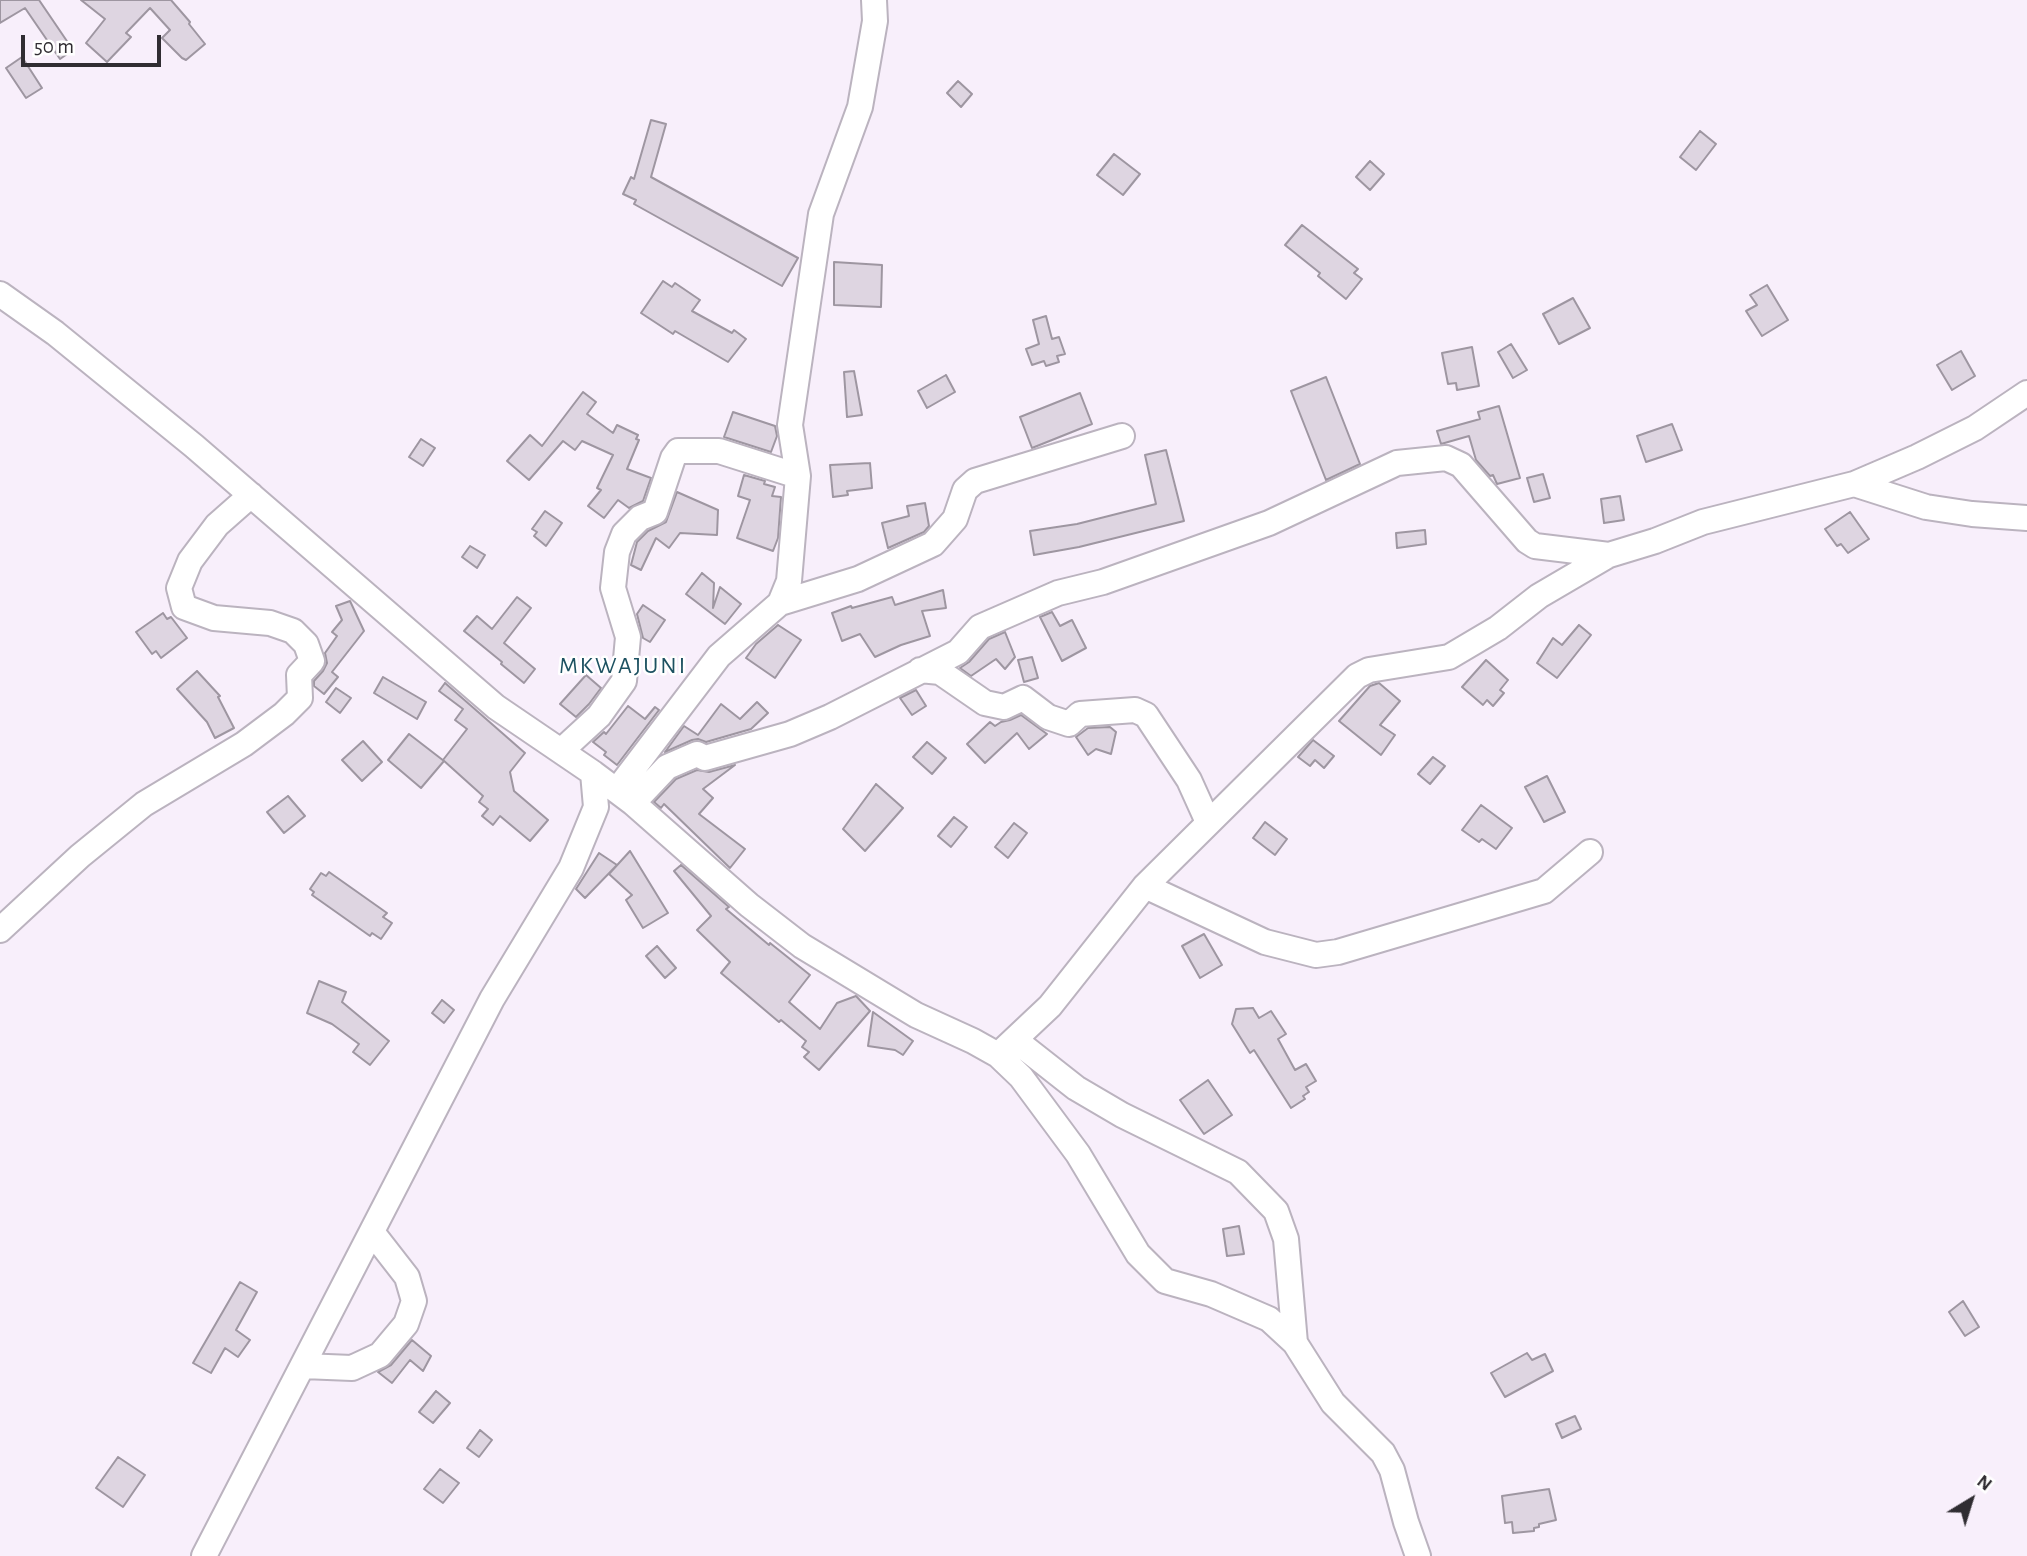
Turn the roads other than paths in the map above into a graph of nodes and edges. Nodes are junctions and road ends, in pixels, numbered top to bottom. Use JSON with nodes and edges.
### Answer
{"nodes":[{"id":1,"x":874,"y":0,"type":"edge"},
{"id":2,"x":0,"y":294,"type":"edge"},
{"id":3,"x":2024,"y":402,"type":"edge"},
{"id":4,"x":1122,"y":436,"type":"dead end"},
{"id":5,"x":798,"y":476,"type":"junction"},
{"id":6,"x":1854,"y":484,"type":"junction"},
{"id":7,"x":251,"y":495,"type":"junction"},
{"id":8,"x":2027,"y":518,"type":"edge"},
{"id":9,"x":1609,"y":555,"type":"junction"},
{"id":10,"x":780,"y":603,"type":"junction"},
{"id":11,"x":920,"y":670,"type":"junction"},
{"id":12,"x":561,"y":751,"type":"junction"},
{"id":13,"x":593,"y":773,"type":"junction"},
{"id":14,"x":625,"y":797,"type":"junction"},
{"id":15,"x":1208,"y":822,"type":"junction"},
{"id":16,"x":1590,"y":852,"type":"dead end"},
{"id":17,"x":1145,"y":886,"type":"junction"},
{"id":18,"x":0,"y":930,"type":"edge"},
{"id":19,"x":1007,"y":1048,"type":"junction"},
{"id":20,"x":372,"y":1232,"type":"junction"},
{"id":21,"x":1295,"y":1343,"type":"junction"},
{"id":22,"x":303,"y":1366,"type":"junction"},
{"id":23,"x":204,"y":1556,"type":"edge"},
{"id":24,"x":1418,"y":1556,"type":"edge"}],
"edges":[{"from":1,"to":5,"type":"street"},
{"from":2,"to":7,"type":"street"},
{"from":3,"to":6,"type":"street"},
{"from":4,"to":10,"type":"street"},
{"from":5,"to":10,"type":"street"},
{"from":5,"to":12,"type":"street"},
{"from":6,"to":8,"type":"street"},
{"from":6,"to":9,"type":"street"},
{"from":7,"to":12,"type":"street"},
{"from":7,"to":18,"type":"street"},
{"from":9,"to":11,"type":"street"},
{"from":9,"to":15,"type":"street"},
{"from":10,"to":14,"type":"street"},
{"from":11,"to":14,"type":"street"},
{"from":11,"to":15,"type":"street"},
{"from":12,"to":13,"type":"street"},
{"from":13,"to":14,"type":"street"},
{"from":13,"to":20,"type":"street"},
{"from":14,"to":19,"type":"street"},
{"from":15,"to":17,"type":"street"},
{"from":16,"to":17,"type":"street"},
{"from":17,"to":19,"type":"street"},
{"from":19,"to":21,"type":"street"},
{"from":19,"to":21,"type":"street"},
{"from":20,"to":22,"type":"street"},
{"from":20,"to":22,"type":"street"},
{"from":21,"to":24,"type":"street"},
{"from":22,"to":23,"type":"street"}]}
